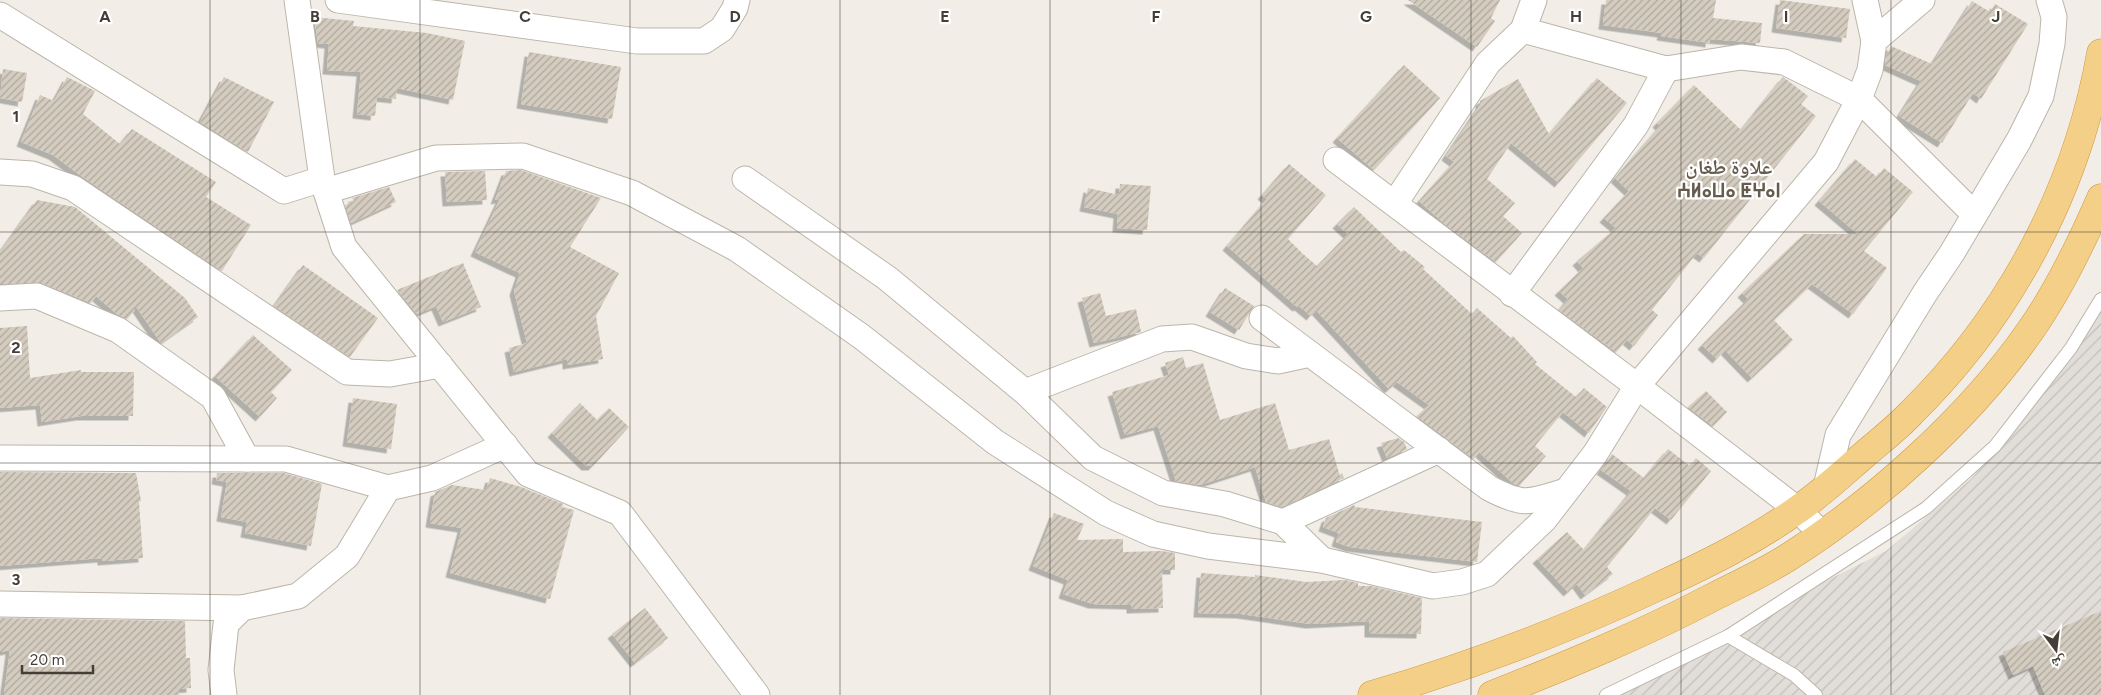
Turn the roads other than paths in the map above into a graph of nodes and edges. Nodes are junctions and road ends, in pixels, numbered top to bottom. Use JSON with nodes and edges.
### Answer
{"nodes":[{"id":1,"x":297,"y":0,"type":"edge"},
{"id":2,"x":338,"y":0,"type":"edge"},
{"id":3,"x":737,"y":0,"type":"edge"},
{"id":4,"x":1534,"y":0,"type":"edge"},
{"id":5,"x":1865,"y":0,"type":"edge"},
{"id":6,"x":1922,"y":0,"type":"edge"},
{"id":7,"x":2049,"y":0,"type":"edge"},
{"id":8,"x":0,"y":15,"type":"edge"},
{"id":9,"x":1523,"y":30,"type":"junction"},
{"id":10,"x":1874,"y":41,"type":"junction"},
{"id":11,"x":2101,"y":53,"type":"edge"},
{"id":12,"x":1666,"y":69,"type":"junction"},
{"id":13,"x":1859,"y":99,"type":"junction"},
{"id":14,"x":1336,"y":160,"type":"dead end"},
{"id":15,"x":0,"y":172,"type":"edge"},
{"id":16,"x":745,"y":178,"type":"dead end"},
{"id":17,"x":324,"y":185,"type":"junction"},
{"id":18,"x":2101,"y":198,"type":"edge"},
{"id":19,"x":1395,"y":203,"type":"junction"},
{"id":20,"x":1974,"y":214,"type":"junction"},
{"id":21,"x":1512,"y":294,"type":"junction"},
{"id":22,"x":0,"y":298,"type":"edge"},
{"id":23,"x":2101,"y":299,"type":"edge"},
{"id":24,"x":1262,"y":318,"type":"dead end"},
{"id":25,"x":1310,"y":354,"type":"junction"},
{"id":26,"x":440,"y":364,"type":"junction"},
{"id":27,"x":1637,"y":386,"type":"junction"},
{"id":28,"x":1025,"y":392,"type":"junction"},
{"id":29,"x":505,"y":445,"type":"junction"},
{"id":30,"x":1439,"y":450,"type":"junction"},
{"id":31,"x":0,"y":458,"type":"edge"},
{"id":32,"x":247,"y":459,"type":"junction"},
{"id":33,"x":1826,"y":487,"type":"junction"},
{"id":34,"x":388,"y":488,"type":"junction"},
{"id":35,"x":1566,"y":491,"type":"junction"},
{"id":36,"x":1798,"y":510,"type":"junction"},
{"id":37,"x":1283,"y":522,"type":"junction"},
{"id":38,"x":1823,"y":534,"type":"junction"},
{"id":39,"x":1322,"y":560,"type":"junction"},
{"id":40,"x":0,"y":604,"type":"edge"},
{"id":41,"x":242,"y":608,"type":"junction"},
{"id":42,"x":1728,"y":636,"type":"junction"},
{"id":43,"x":224,"y":695,"type":"edge"},
{"id":44,"x":757,"y":695,"type":"edge"},
{"id":45,"x":1372,"y":695,"type":"edge"},
{"id":46,"x":1492,"y":695,"type":"edge"},
{"id":47,"x":1606,"y":695,"type":"edge"},
{"id":48,"x":1816,"y":695,"type":"edge"}],
"edges":[{"from":1,"to":17,"type":"street"},
{"from":2,"to":3,"type":"street"},
{"from":4,"to":9,"type":"street"},
{"from":5,"to":10,"type":"street"},
{"from":6,"to":10,"type":"street"},
{"from":7,"to":20,"type":"street"},
{"from":8,"to":17,"type":"street"},
{"from":9,"to":12,"type":"street"},
{"from":9,"to":19,"type":"street"},
{"from":10,"to":13,"type":"street"},
{"from":11,"to":33,"type":"highway"},
{"from":12,"to":13,"type":"street"},
{"from":12,"to":21,"type":"street"},
{"from":13,"to":20,"type":"street"},
{"from":13,"to":27,"type":"street"},
{"from":14,"to":19,"type":"street"},
{"from":15,"to":26,"type":"street"},
{"from":16,"to":28,"type":"street"},
{"from":17,"to":26,"type":"street"},
{"from":17,"to":39,"type":"street"},
{"from":18,"to":38,"type":"highway"},
{"from":19,"to":21,"type":"street"},
{"from":20,"to":33,"type":"street"},
{"from":21,"to":27,"type":"street"},
{"from":22,"to":32,"type":"street"},
{"from":23,"to":42,"type":"lane"},
{"from":24,"to":25,"type":"street"},
{"from":25,"to":28,"type":"street"},
{"from":25,"to":30,"type":"street"},
{"from":26,"to":29,"type":"street"},
{"from":27,"to":35,"type":"street"},
{"from":27,"to":36,"type":"street"},
{"from":28,"to":37,"type":"street"},
{"from":29,"to":34,"type":"street"},
{"from":29,"to":44,"type":"street"},
{"from":30,"to":35,"type":"street"},
{"from":30,"to":37,"type":"street"},
{"from":31,"to":32,"type":"street"},
{"from":32,"to":34,"type":"street"},
{"from":33,"to":36,"type":"highway"},
{"from":34,"to":41,"type":"street"},
{"from":35,"to":39,"type":"street"},
{"from":36,"to":38,"type":"street"},
{"from":36,"to":45,"type":"highway"},
{"from":37,"to":39,"type":"street"},
{"from":38,"to":46,"type":"highway"},
{"from":40,"to":41,"type":"street"},
{"from":41,"to":43,"type":"street"},
{"from":42,"to":47,"type":"lane"},
{"from":42,"to":48,"type":"lane"}]}
